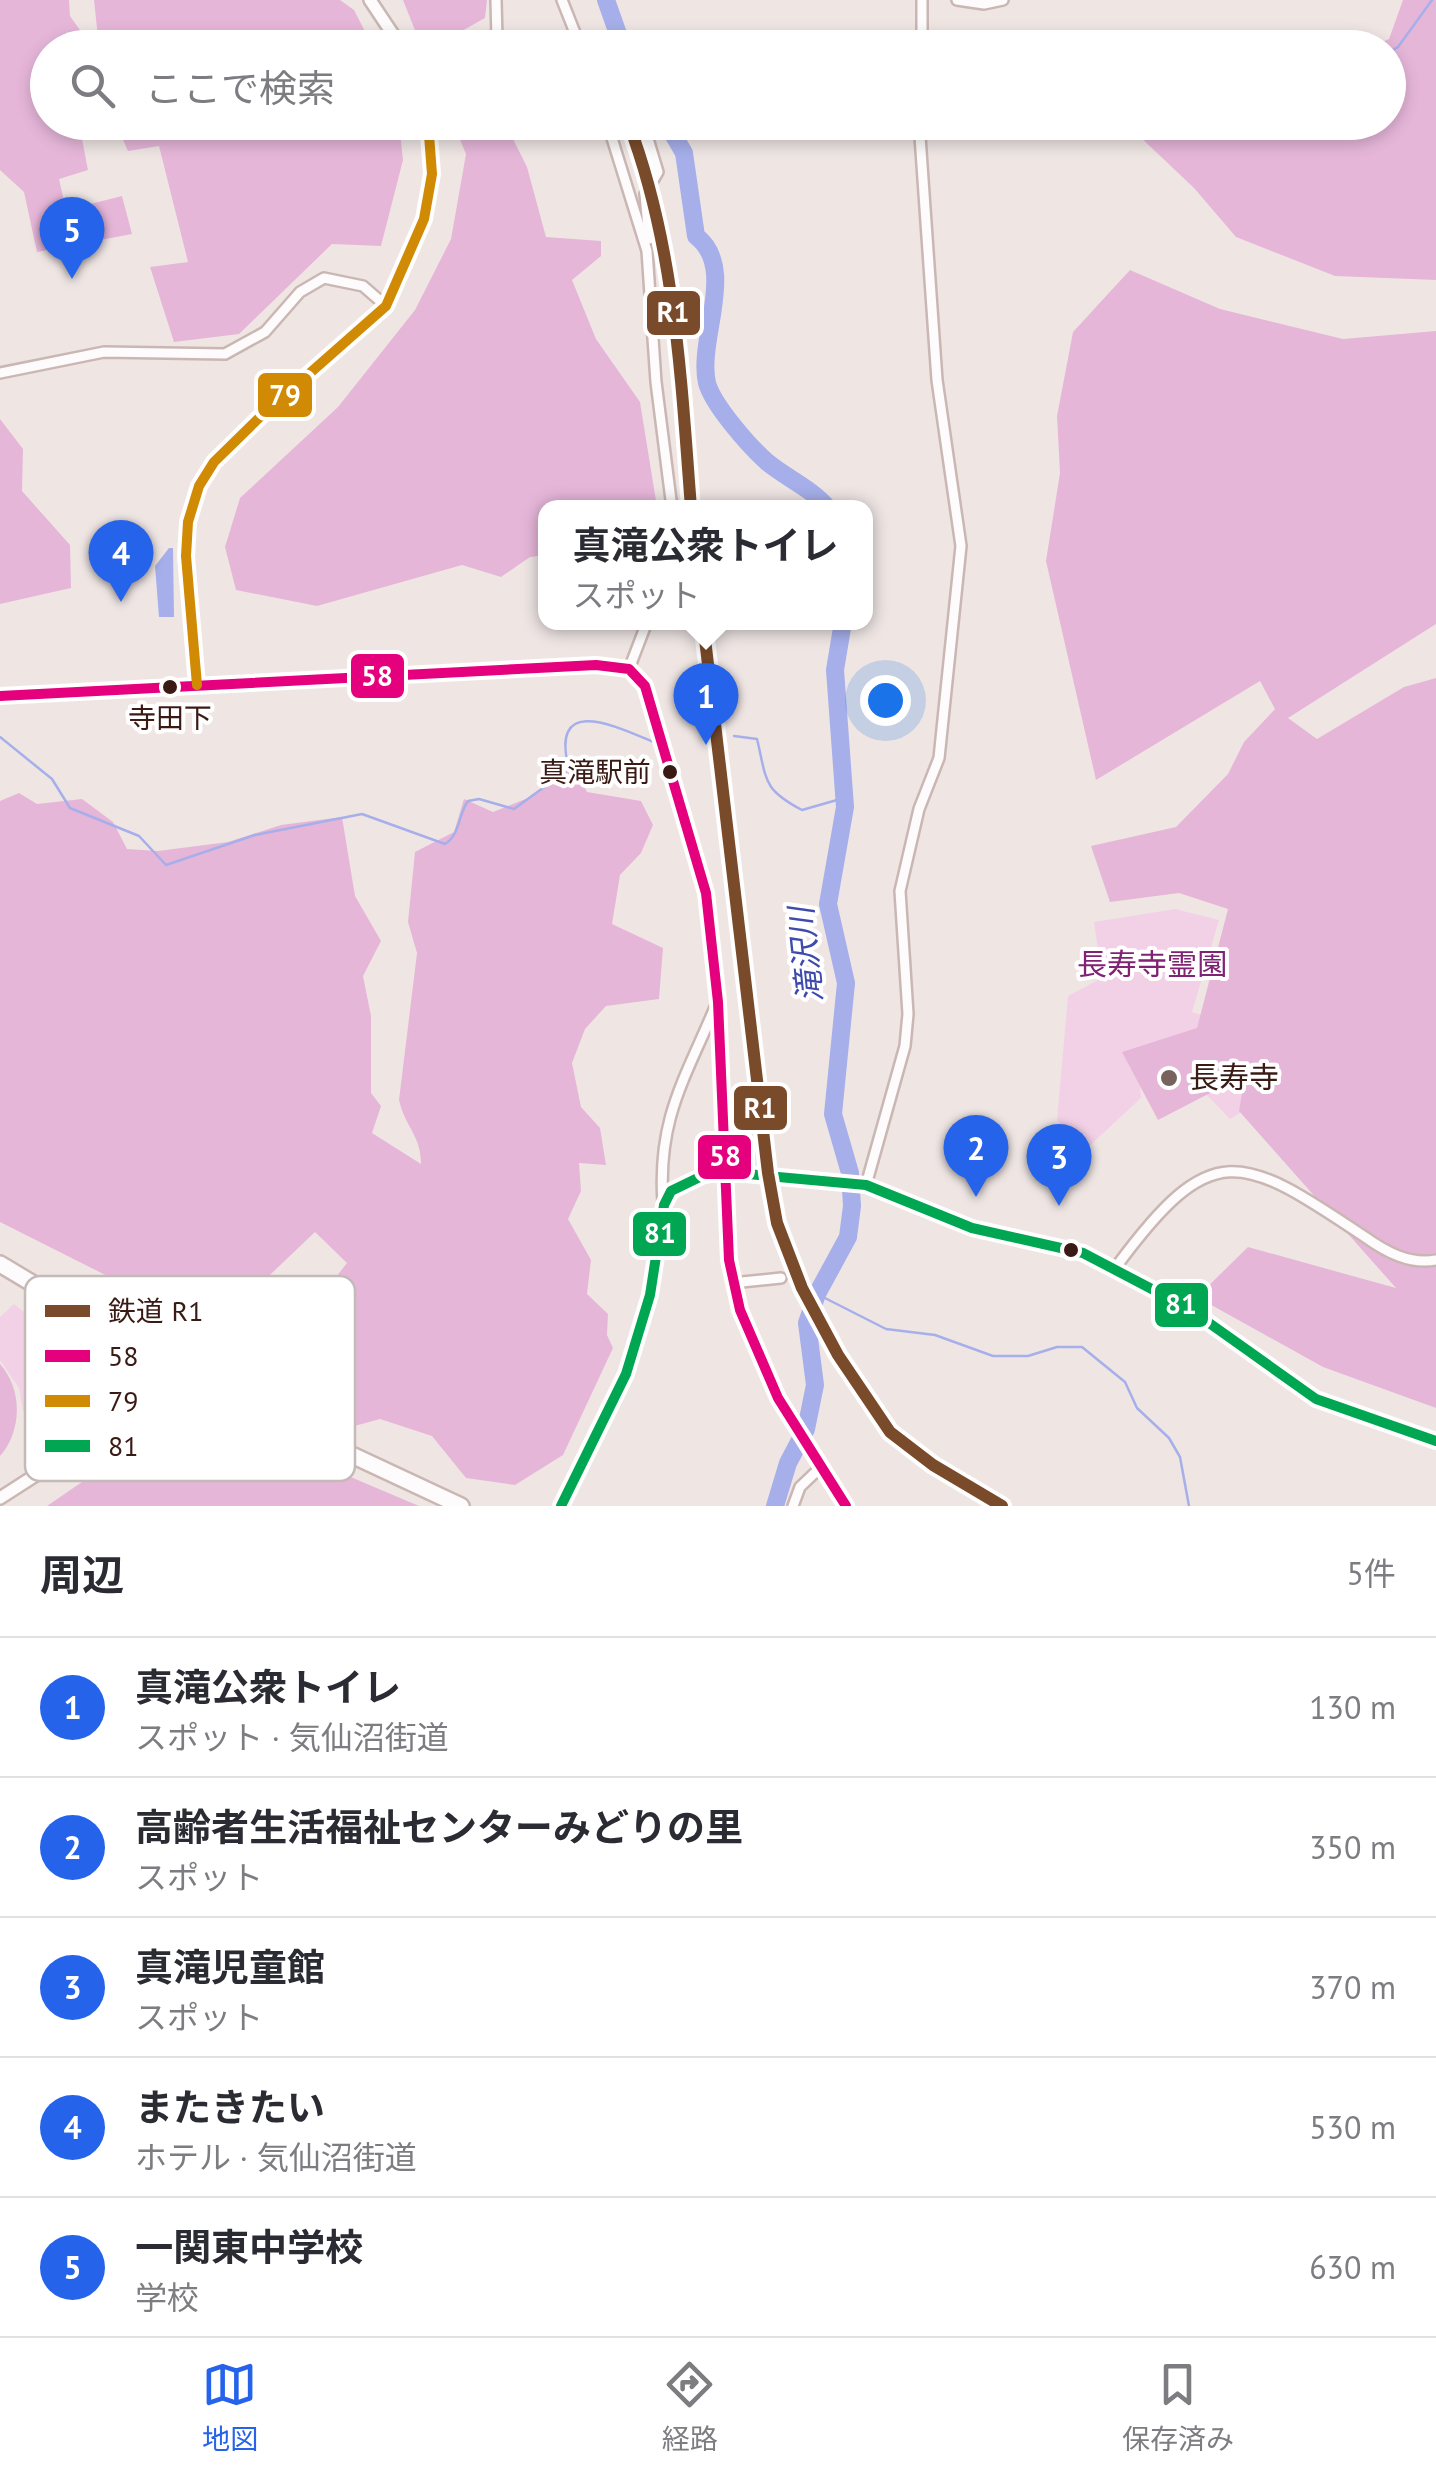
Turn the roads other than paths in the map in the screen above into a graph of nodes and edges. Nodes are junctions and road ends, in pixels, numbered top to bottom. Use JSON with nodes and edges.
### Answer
{"nodes":[{"id":1,"x":370,"y":0,"type":"edge"},
{"id":2,"x":496,"y":0,"type":"edge"},
{"id":3,"x":562,"y":0,"type":"edge"},
{"id":4,"x":922,"y":0,"type":"edge"},
{"id":5,"x":957,"y":0,"type":"edge"},
{"id":6,"x":1003,"y":0,"type":"edge"},
{"id":7,"x":390,"y":30,"type":"edge"},
{"id":8,"x":497,"y":30,"type":"edge"},
{"id":9,"x":574,"y":30,"type":"edge"},
{"id":10,"x":922,"y":30,"type":"edge"},
{"id":11,"x":429,"y":140,"type":"edge"},
{"id":12,"x":613,"y":140,"type":"edge"},
{"id":13,"x":648,"y":140,"type":"edge"},
{"id":14,"x":920,"y":140,"type":"edge"},
{"id":15,"x":647,"y":251,"type":"junction"},
{"id":16,"x":386,"y":306,"type":"junction"},
{"id":17,"x":0,"y":373,"type":"edge"},
{"id":18,"x":671,"y":500,"type":"edge"},
{"id":19,"x":644,"y":630,"type":"edge"},
{"id":20,"x":628,"y":669,"type":"junction"},
{"id":21,"x":197,"y":685,"type":"junction"},
{"id":22,"x":0,"y":696,"type":"edge"},
{"id":23,"x":718,"y":1002,"type":"junction"},
{"id":24,"x":725,"y":1172,"type":"junction"},
{"id":25,"x":864,"y":1184,"type":"junction"},
{"id":26,"x":664,"y":1205,"type":"junction"},
{"id":27,"x":1436,"y":1260,"type":"edge"},
{"id":28,"x":0,"y":1264,"type":"edge"},
{"id":29,"x":1116,"y":1267,"type":"junction"},
{"id":30,"x":781,"y":1278,"type":"dead end"},
{"id":31,"x":25,"y":1280,"type":"edge"},
{"id":32,"x":732,"y":1282,"type":"junction"},
{"id":33,"x":1436,"y":1441,"type":"edge"},
{"id":34,"x":355,"y":1458,"type":"edge"},
{"id":35,"x":821,"y":1467,"type":"junction"},
{"id":36,"x":26,"y":1481,"type":"edge"},
{"id":37,"x":0,"y":1498,"type":"edge"},
{"id":38,"x":461,"y":1506,"type":"edge"},
{"id":39,"x":561,"y":1506,"type":"edge"},
{"id":40,"x":793,"y":1506,"type":"edge"},
{"id":41,"x":846,"y":1506,"type":"edge"}],
"edges":[{"from":1,"to":7,"type":"street"},
{"from":2,"to":8,"type":"street"},
{"from":3,"to":9,"type":"street"},
{"from":4,"to":10,"type":"street"},
{"from":5,"to":6,"type":"street"},
{"from":11,"to":16,"type":"street"},
{"from":12,"to":15,"type":"street"},
{"from":13,"to":15,"type":"street"},
{"from":14,"to":25,"type":"street"},
{"from":15,"to":18,"type":"street"},
{"from":16,"to":17,"type":"street"},
{"from":16,"to":21,"type":"street"},
{"from":19,"to":20,"type":"street"},
{"from":20,"to":21,"type":"street"},
{"from":20,"to":23,"type":"street"},
{"from":21,"to":22,"type":"street"},
{"from":23,"to":24,"type":"street"},
{"from":23,"to":26,"type":"street"},
{"from":24,"to":25,"type":"street"},
{"from":24,"to":26,"type":"street"},
{"from":24,"to":32,"type":"street"},
{"from":25,"to":29,"type":"street"},
{"from":26,"to":39,"type":"street"},
{"from":27,"to":29,"type":"street"},
{"from":28,"to":31,"type":"highway"},
{"from":29,"to":33,"type":"street"},
{"from":30,"to":32,"type":"street"},
{"from":32,"to":35,"type":"street"},
{"from":34,"to":38,"type":"highway"},
{"from":35,"to":40,"type":"street"},
{"from":35,"to":41,"type":"street"},
{"from":36,"to":37,"type":"street"}]}
